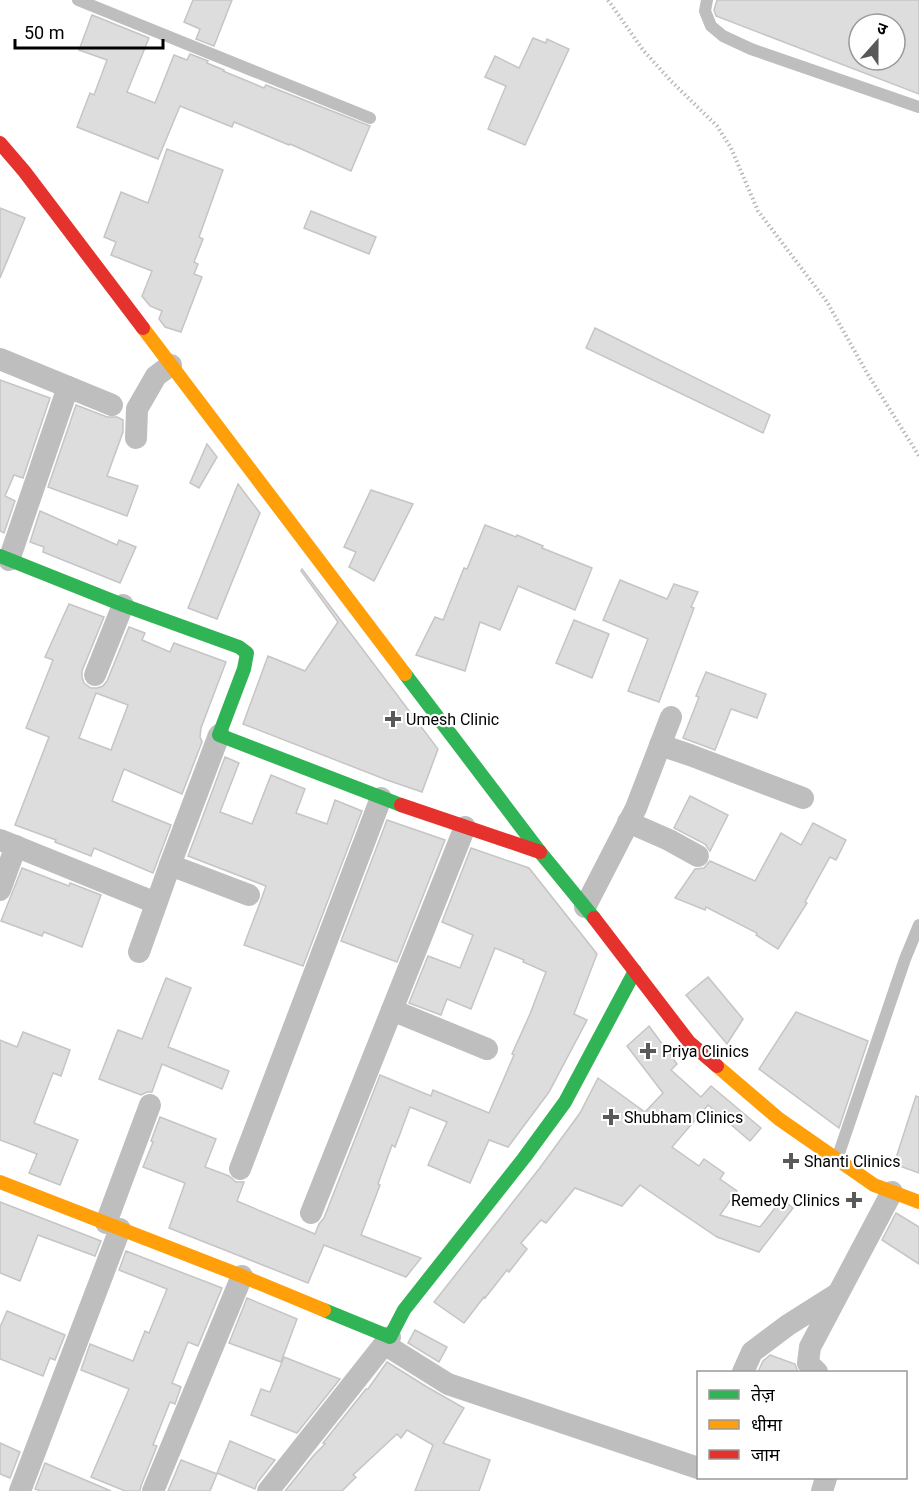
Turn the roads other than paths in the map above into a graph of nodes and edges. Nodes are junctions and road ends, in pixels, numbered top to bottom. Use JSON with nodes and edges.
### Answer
{"nodes":[{"id":1,"x":78,"y":0,"type":"edge"},
{"id":2,"x":707,"y":0,"type":"edge"},
{"id":3,"x":919,"y":107,"type":"edge"},
{"id":4,"x":370,"y":118,"type":"dead end"},
{"id":5,"x":0,"y":143,"type":"edge"},
{"id":6,"x":0,"y":359,"type":"edge"},
{"id":7,"x":171,"y":365,"type":"junction"},
{"id":8,"x":68,"y":387,"type":"junction"},
{"id":9,"x":112,"y":405,"type":"dead end"},
{"id":10,"x":136,"y":438,"type":"dead end"},
{"id":11,"x":5,"y":558,"type":"edge"},
{"id":12,"x":118,"y":603,"type":"junction"},
{"id":13,"x":91,"y":673,"type":"dead end"},
{"id":14,"x":671,"y":717,"type":"dead end"},
{"id":15,"x":219,"y":735,"type":"junction"},
{"id":16,"x":660,"y":745,"type":"junction"},
{"id":17,"x":381,"y":798,"type":"junction"},
{"id":18,"x":803,"y":798,"type":"dead end"},
{"id":19,"x":628,"y":822,"type":"junction"},
{"id":20,"x":465,"y":827,"type":"junction"},
{"id":21,"x":8,"y":843,"type":"edge"},
{"id":22,"x":540,"y":852,"type":"junction"},
{"id":23,"x":698,"y":856,"type":"dead end"},
{"id":24,"x":170,"y":865,"type":"junction"},
{"id":25,"x":0,"y":890,"type":"edge"},
{"id":26,"x":249,"y":895,"type":"dead end"},
{"id":27,"x":156,"y":903,"type":"junction"},
{"id":28,"x":585,"y":907,"type":"junction"},
{"id":29,"x":919,"y":925,"type":"edge"},
{"id":30,"x":139,"y":952,"type":"dead end"},
{"id":31,"x":635,"y":971,"type":"junction"},
{"id":32,"x":392,"y":1010,"type":"junction"},
{"id":33,"x":487,"y":1048,"type":"dead end"},
{"id":34,"x":150,"y":1105,"type":"dead end"},
{"id":35,"x":837,"y":1159,"type":"junction"},
{"id":36,"x":240,"y":1169,"type":"dead end"},
{"id":37,"x":0,"y":1182,"type":"edge"},
{"id":38,"x":892,"y":1192,"type":"junction"},
{"id":39,"x":919,"y":1202,"type":"edge"},
{"id":40,"x":311,"y":1213,"type":"dead end"},
{"id":41,"x":113,"y":1226,"type":"junction"},
{"id":42,"x":242,"y":1276,"type":"junction"},
{"id":43,"x":838,"y":1293,"type":"junction"},
{"id":44,"x":387,"y":1340,"type":"junction"},
{"id":45,"x":743,"y":1371,"type":"edge"},
{"id":46,"x":816,"y":1371,"type":"edge"},
{"id":47,"x":697,"y":1467,"type":"edge"},
{"id":48,"x":20,"y":1491,"type":"edge"},
{"id":49,"x":153,"y":1491,"type":"edge"},
{"id":50,"x":268,"y":1491,"type":"edge"}],
"edges":[{"from":1,"to":4,"type":"lane"},
{"from":2,"to":3,"type":"lane"},
{"from":5,"to":7,"type":"street"},
{"from":6,"to":8,"type":"street"},
{"from":7,"to":10,"type":"street"},
{"from":7,"to":22,"type":"street"},
{"from":8,"to":9,"type":"street"},
{"from":8,"to":11,"type":"street"},
{"from":11,"to":12,"type":"street"},
{"from":12,"to":13,"type":"street"},
{"from":12,"to":15,"type":"street"},
{"from":14,"to":16,"type":"street"},
{"from":15,"to":17,"type":"street"},
{"from":15,"to":24,"type":"street"},
{"from":16,"to":18,"type":"street"},
{"from":16,"to":19,"type":"street"},
{"from":17,"to":20,"type":"street"},
{"from":17,"to":36,"type":"street"},
{"from":19,"to":23,"type":"street"},
{"from":19,"to":28,"type":"street"},
{"from":20,"to":22,"type":"street"},
{"from":20,"to":32,"type":"street"},
{"from":21,"to":25,"type":"street"},
{"from":21,"to":27,"type":"street"},
{"from":22,"to":28,"type":"street"},
{"from":24,"to":26,"type":"street"},
{"from":24,"to":27,"type":"street"},
{"from":27,"to":30,"type":"street"},
{"from":28,"to":31,"type":"street"},
{"from":29,"to":35,"type":"lane"},
{"from":31,"to":35,"type":"street"},
{"from":31,"to":44,"type":"street"},
{"from":32,"to":33,"type":"street"},
{"from":32,"to":40,"type":"street"},
{"from":34,"to":41,"type":"street"},
{"from":35,"to":38,"type":"street"},
{"from":37,"to":41,"type":"street"},
{"from":38,"to":39,"type":"street"},
{"from":38,"to":43,"type":"street"},
{"from":41,"to":42,"type":"street"},
{"from":41,"to":48,"type":"street"},
{"from":42,"to":44,"type":"street"},
{"from":42,"to":49,"type":"street"},
{"from":43,"to":45,"type":"street"},
{"from":43,"to":46,"type":"street"},
{"from":44,"to":47,"type":"street"},
{"from":44,"to":50,"type":"street"}]}
